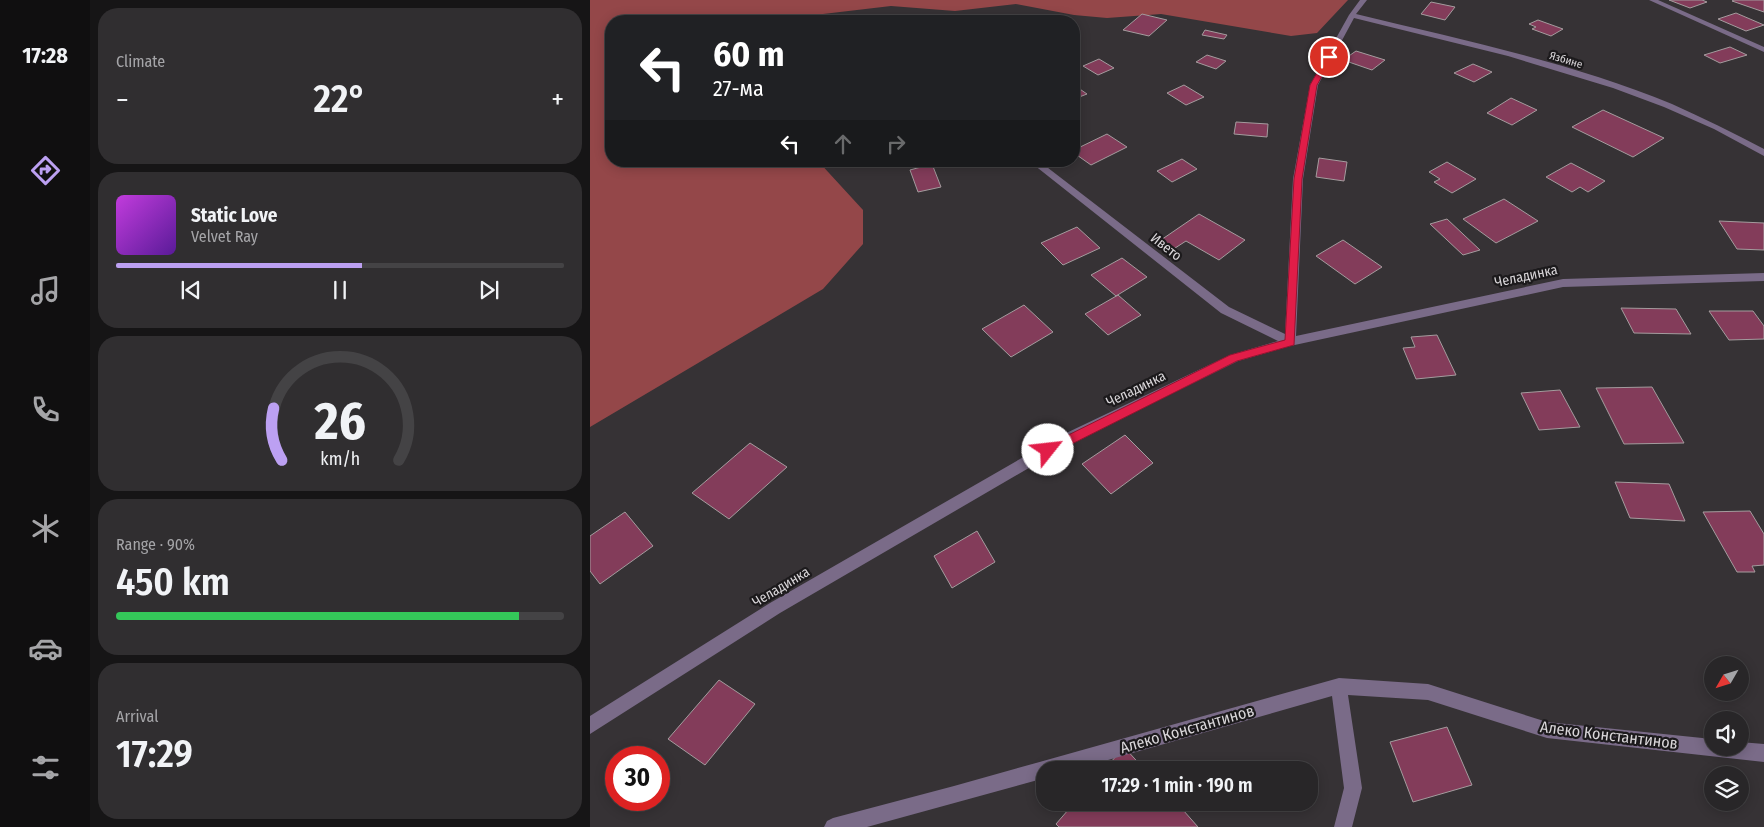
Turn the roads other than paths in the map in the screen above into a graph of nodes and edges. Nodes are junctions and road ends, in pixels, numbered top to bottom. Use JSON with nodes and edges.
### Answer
{"nodes":[{"id":1,"x":1364,"y":0,"type":"edge"},
{"id":2,"x":1652,"y":0,"type":"edge"},
{"id":3,"x":1352,"y":14,"type":"junction"},
{"id":4,"x":1764,"y":50,"type":"edge"},
{"id":5,"x":1764,"y":153,"type":"edge"},
{"id":6,"x":1041,"y":167,"type":"edge"},
{"id":7,"x":1764,"y":277,"type":"edge"},
{"id":8,"x":1290,"y":342,"type":"junction"},
{"id":9,"x":1339,"y":686,"type":"junction"},
{"id":10,"x":590,"y":726,"type":"edge"},
{"id":11,"x":1764,"y":753,"type":"edge"},
{"id":12,"x":833,"y":827,"type":"edge"},
{"id":13,"x":1343,"y":827,"type":"edge"}],
"edges":[{"from":1,"to":3,"type":"street"},
{"from":2,"to":4,"type":"street"},
{"from":3,"to":5,"type":"street","name":"Язбине"},
{"from":3,"to":8,"type":"street"},
{"from":6,"to":8,"type":"street","name":"Ивето"},
{"from":7,"to":8,"type":"street","name":"Челадинка"},
{"from":8,"to":10,"type":"street","name":"Челадинка"},
{"from":9,"to":11,"type":"street","name":"Алеко Константинов"},
{"from":9,"to":12,"type":"street","name":"Алеко Константинов"},
{"from":9,"to":13,"type":"street"}]}
